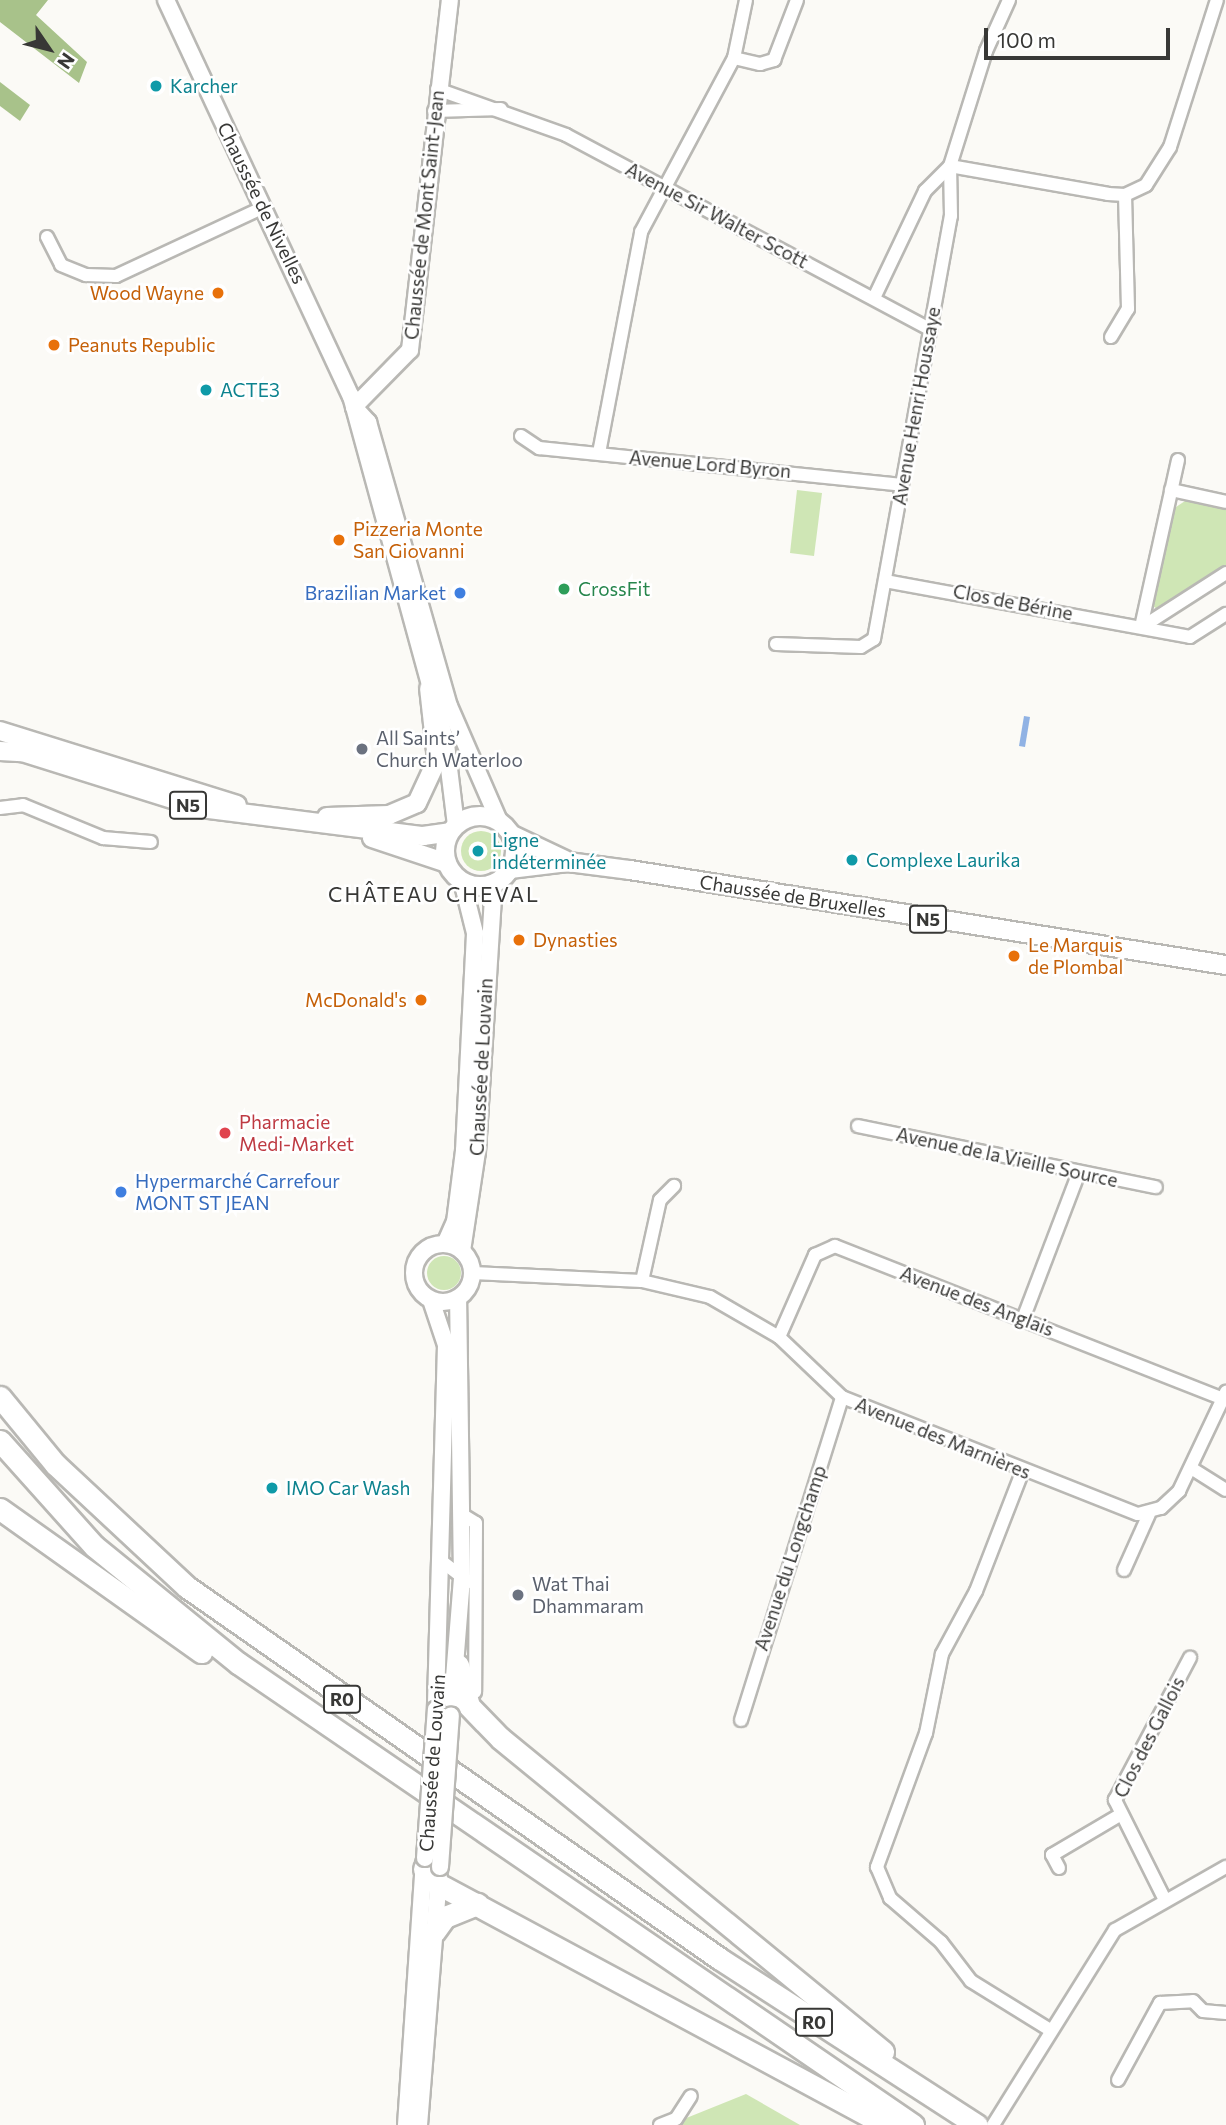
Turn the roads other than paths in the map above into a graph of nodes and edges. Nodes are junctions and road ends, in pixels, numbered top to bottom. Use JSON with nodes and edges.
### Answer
{"nodes":[{"id":1,"x":166,"y":0,"type":"edge"},
{"id":2,"x":450,"y":0,"type":"edge"},
{"id":3,"x":746,"y":0,"type":"edge"},
{"id":4,"x":797,"y":0,"type":"edge"},
{"id":5,"x":1009,"y":0,"type":"edge"},
{"id":6,"x":1217,"y":0,"type":"edge"},
{"id":7,"x":734,"y":58,"type":"junction"},
{"id":8,"x":437,"y":89,"type":"junction"},
{"id":9,"x":501,"y":109,"type":"junction"},
{"id":10,"x":434,"y":111,"type":"junction"},
{"id":11,"x":950,"y":166,"type":"junction"},
{"id":12,"x":663,"y":188,"type":"junction"},
{"id":13,"x":1125,"y":195,"type":"junction"},
{"id":14,"x":264,"y":207,"type":"junction"},
{"id":15,"x":47,"y":237,"type":"dead end"},
{"id":16,"x":874,"y":298,"type":"junction"},
{"id":17,"x":929,"y":329,"type":"junction"},
{"id":18,"x":1111,"y":337,"type":"dead end"},
{"id":19,"x":354,"y":407,"type":"junction"},
{"id":20,"x":521,"y":436,"type":"dead end"},
{"id":21,"x":599,"y":453,"type":"junction"},
{"id":22,"x":1178,"y":460,"type":"dead end"},
{"id":23,"x":902,"y":485,"type":"junction"},
{"id":24,"x":1171,"y":490,"type":"junction"},
{"id":25,"x":1226,"y":502,"type":"edge"},
{"id":26,"x":1226,"y":573,"type":"edge"},
{"id":27,"x":885,"y":581,"type":"junction"},
{"id":28,"x":1226,"y":614,"type":"edge"},
{"id":29,"x":1141,"y":627,"type":"junction"},
{"id":30,"x":776,"y":644,"type":"dead end"},
{"id":31,"x":429,"y":688,"type":"junction"},
{"id":32,"x":0,"y":731,"type":"edge"},
{"id":33,"x":0,"y":751,"type":"edge"},
{"id":34,"x":0,"y":808,"type":"edge"},
{"id":35,"x":265,"y":815,"type":"junction"},
{"id":36,"x":289,"y":818,"type":"junction"},
{"id":37,"x":499,"y":821,"type":"junction"},
{"id":38,"x":453,"y":828,"type":"junction"},
{"id":39,"x":349,"y":829,"type":"junction"},
{"id":40,"x":512,"y":835,"type":"junction"},
{"id":41,"x":151,"y":842,"type":"dead end"},
{"id":42,"x":568,"y":862,"type":"junction"},
{"id":43,"x":447,"y":863,"type":"junction"},
{"id":44,"x":510,"y":869,"type":"junction"},
{"id":45,"x":462,"y":881,"type":"junction"},
{"id":46,"x":494,"y":883,"type":"junction"},
{"id":47,"x":1226,"y":965,"type":"edge"},
{"id":48,"x":858,"y":1126,"type":"dead end"},
{"id":49,"x":1079,"y":1172,"type":"junction"},
{"id":50,"x":674,"y":1186,"type":"dead end"},
{"id":51,"x":1156,"y":1187,"type":"dead end"},
{"id":52,"x":445,"y":1244,"type":"junction"},
{"id":53,"x":462,"y":1251,"type":"junction"},
{"id":54,"x":473,"y":1273,"type":"junction"},
{"id":55,"x":642,"y":1281,"type":"junction"},
{"id":56,"x":458,"y":1299,"type":"junction"},
{"id":57,"x":431,"y":1300,"type":"junction"},
{"id":58,"x":1023,"y":1319,"type":"junction"},
{"id":59,"x":779,"y":1337,"type":"junction"},
{"id":60,"x":1224,"y":1396,"type":"edge"},
{"id":61,"x":0,"y":1397,"type":"edge"},
{"id":62,"x":842,"y":1397,"type":"junction"},
{"id":63,"x":446,"y":1400,"type":"junction"},
{"id":64,"x":0,"y":1441,"type":"edge"},
{"id":65,"x":464,"y":1466,"type":"junction"},
{"id":66,"x":1191,"y":1468,"type":"junction"},
{"id":67,"x":1023,"y":1470,"type":"junction"},
{"id":68,"x":1226,"y":1490,"type":"edge"},
{"id":69,"x":0,"y":1509,"type":"edge"},
{"id":70,"x":1149,"y":1514,"type":"junction"},
{"id":71,"x":463,"y":1515,"type":"junction"},
{"id":72,"x":444,"y":1563,"type":"junction"},
{"id":73,"x":1124,"y":1570,"type":"dead end"},
{"id":74,"x":462,"y":1579,"type":"junction"},
{"id":75,"x":478,"y":1587,"type":"junction"},
{"id":76,"x":1190,"y":1658,"type":"dead end"},
{"id":77,"x":239,"y":1663,"type":"junction"},
{"id":78,"x":458,"y":1665,"type":"junction"},
{"id":79,"x":475,"y":1692,"type":"dead end"},
{"id":80,"x":444,"y":1712,"type":"junction"},
{"id":81,"x":741,"y":1720,"type":"dead end"},
{"id":82,"x":1118,"y":1816,"type":"junction"},
{"id":83,"x":1226,"y":1867,"type":"edge"},
{"id":84,"x":1059,"y":1868,"type":"dead end"},
{"id":85,"x":432,"y":1869,"type":"junction"},
{"id":86,"x":1164,"y":1898,"type":"junction"},
{"id":87,"x":477,"y":1904,"type":"junction"},
{"id":88,"x":434,"y":1932,"type":"junction"},
{"id":89,"x":1226,"y":2013,"type":"edge"},
{"id":90,"x":1051,"y":2030,"type":"junction"},
{"id":91,"x":1118,"y":2080,"type":"dead end"},
{"id":92,"x":908,"y":2083,"type":"junction"},
{"id":93,"x":691,"y":2096,"type":"dead end"},
{"id":94,"x":405,"y":2125,"type":"edge"},
{"id":95,"x":419,"y":2125,"type":"edge"},
{"id":96,"x":660,"y":2125,"type":"edge"},
{"id":97,"x":886,"y":2125,"type":"edge"},
{"id":98,"x":913,"y":2125,"type":"edge"},
{"id":99,"x":977,"y":2125,"type":"edge"},
{"id":100,"x":993,"y":2125,"type":"edge"}],
"edges":[{"from":1,"to":14,"type":"main road","name":"Chaussée de Nivelles"},
{"from":2,"to":8,"type":"main road","name":"Chaussée de Mont Saint-Jean"},
{"from":3,"to":7,"type":"street"},
{"from":4,"to":7,"type":"street"},
{"from":5,"to":11,"type":"street","name":"Avenue Henri Houssaye"},
{"from":6,"to":13,"type":"street"},
{"from":7,"to":12,"type":"street"},
{"from":8,"to":9,"type":"street","name":"Avenue Sir Walter Scott"},
{"from":8,"to":10,"type":"main road","name":"Chaussée de Mont Saint-Jean"},
{"from":9,"to":10,"type":"street","name":"Avenue Sir Walter Scott"},
{"from":9,"to":12,"type":"street","name":"Avenue Sir Walter Scott"},
{"from":10,"to":19,"type":"main road","name":"Chaussée de Mont Saint-Jean"},
{"from":11,"to":13,"type":"street"},
{"from":11,"to":16,"type":"street","name":"Avenue Henri Houssaye"},
{"from":11,"to":17,"type":"street","name":"Avenue Henri Houssaye"},
{"from":12,"to":16,"type":"street","name":"Avenue Sir Walter Scott"},
{"from":12,"to":21,"type":"street"},
{"from":13,"to":18,"type":"street"},
{"from":14,"to":15,"type":"street"},
{"from":14,"to":19,"type":"main road","name":"Chaussée de Nivelles"},
{"from":16,"to":17,"type":"street","name":"Avenue Sir Walter Scott"},
{"from":17,"to":23,"type":"street","name":"Avenue Henri Houssaye"},
{"from":19,"to":31,"type":"main road","name":"Chaussée de Nivelles"},
{"from":19,"to":37,"type":"main road","name":"Chaussée de Nivelles"},
{"from":20,"to":21,"type":"street","name":"Avenue Lord Byron"},
{"from":21,"to":23,"type":"street","name":"Avenue Lord Byron"},
{"from":22,"to":24,"type":"street"},
{"from":23,"to":27,"type":"street","name":"Avenue Henri Houssaye"},
{"from":24,"to":25,"type":"street"},
{"from":24,"to":29,"type":"street"},
{"from":26,"to":29,"type":"street"},
{"from":27,"to":29,"type":"street","name":"Clos de Bérine"},
{"from":27,"to":30,"type":"street","name":"Avenue Henri Houssaye"},
{"from":28,"to":29,"type":"street","name":"Clos de Bérine"},
{"from":31,"to":36,"type":"main road"},
{"from":31,"to":38,"type":"main road","name":"Chaussée de Nivelles"},
{"from":32,"to":35,"type":"main road","number":"N5"},
{"from":33,"to":35,"type":"main road","number":"N5"},
{"from":34,"to":41,"type":"street"},
{"from":35,"to":36,"type":"main road","number":"N5"},
{"from":36,"to":39,"type":"main road","number":"N5"},
{"from":37,"to":38,"type":"main road","number":"N5"},
{"from":37,"to":40,"type":"main road","number":"N5"},
{"from":38,"to":39,"type":"main road","number":"N5"},
{"from":38,"to":43,"type":"main road"},
{"from":39,"to":43,"type":"main road","number":"N5"},
{"from":40,"to":42,"type":"main road","number":"N5"},
{"from":40,"to":44,"type":"main road"},
{"from":42,"to":44,"type":"main road","number":"N5"},
{"from":42,"to":47,"type":"main road","name":"Chaussée de Bruxelles","number":"N5"},
{"from":43,"to":45,"type":"main road"},
{"from":44,"to":46,"type":"main road"},
{"from":45,"to":46,"type":"main road"},
{"from":45,"to":52,"type":"main road","name":"Chaussée de Louvain"},
{"from":46,"to":53,"type":"main road","name":"Chaussée de Louvain"},
{"from":48,"to":49,"type":"street","name":"Avenue de la Vieille Source"},
{"from":49,"to":51,"type":"street","name":"Avenue de la Vieille Source"},
{"from":49,"to":58,"type":"street"},
{"from":50,"to":55,"type":"street"},
{"from":52,"to":53,"type":"main road"},
{"from":52,"to":57,"type":"main road"},
{"from":53,"to":54,"type":"main road"},
{"from":54,"to":55,"type":"street","name":"Avenue des Marnières"},
{"from":54,"to":56,"type":"main road"},
{"from":55,"to":59,"type":"street","name":"Avenue des Marnières"},
{"from":56,"to":57,"type":"main road"},
{"from":56,"to":65,"type":"main road","name":"Chaussée de Louvain"},
{"from":57,"to":63,"type":"main road","name":"Chaussée de Louvain"},
{"from":58,"to":59,"type":"street","name":"Avenue des Anglais"},
{"from":58,"to":60,"type":"street","name":"Avenue des Anglais"},
{"from":59,"to":62,"type":"street","name":"Avenue des Marnières"},
{"from":60,"to":66,"type":"street"},
{"from":61,"to":92,"type":"highway","number":"R0"},
{"from":62,"to":67,"type":"street","name":"Avenue des Marnières"},
{"from":62,"to":81,"type":"street","name":"Avenue du Longchamp"},
{"from":63,"to":65,"type":"main road","name":"Chaussée de Louvain"},
{"from":63,"to":72,"type":"main road","name":"Chaussée de Louvain"},
{"from":64,"to":77,"type":"highway","number":"R0"},
{"from":65,"to":71,"type":"main road","name":"Chaussée de Louvain"},
{"from":66,"to":68,"type":"street"},
{"from":66,"to":70,"type":"street"},
{"from":67,"to":70,"type":"street","name":"Avenue des Marnières"},
{"from":67,"to":90,"type":"street"},
{"from":69,"to":77,"type":"highway"},
{"from":70,"to":73,"type":"street"},
{"from":71,"to":74,"type":"main road","name":"Chaussée de Louvain"},
{"from":71,"to":75,"type":"street"},
{"from":72,"to":74,"type":"street"},
{"from":72,"to":80,"type":"main road","name":"Chaussée de Louvain"},
{"from":74,"to":75,"type":"street"},
{"from":74,"to":78,"type":"main road","name":"Chaussée de Louvain"},
{"from":75,"to":79,"type":"street"},
{"from":76,"to":82,"type":"street","name":"Clos des Gallois"},
{"from":77,"to":98,"type":"highway","number":"R0"},
{"from":78,"to":80,"type":"main road","name":"Chaussée de Louvain"},
{"from":78,"to":92,"type":"highway"},
{"from":80,"to":85,"type":"main road","name":"Chaussée de Louvain","bridge":true},
{"from":82,"to":84,"type":"street","name":"Clos des Gallois"},
{"from":82,"to":86,"type":"street","name":"Clos des Gallois"},
{"from":83,"to":86,"type":"street"},
{"from":85,"to":87,"type":"highway"},
{"from":85,"to":88,"type":"main road","name":"Chaussée de Louvain"},
{"from":85,"to":94,"type":"main road","name":"Chaussée de Louvain"},
{"from":86,"to":90,"type":"street"},
{"from":87,"to":88,"type":"highway"},
{"from":87,"to":97,"type":"highway"},
{"from":88,"to":95,"type":"main road","name":"Chaussée de Louvain"},
{"from":89,"to":91,"type":"street"},
{"from":90,"to":100,"type":"street"},
{"from":92,"to":99,"type":"highway","number":"R0"},
{"from":93,"to":96,"type":"street"}]}
